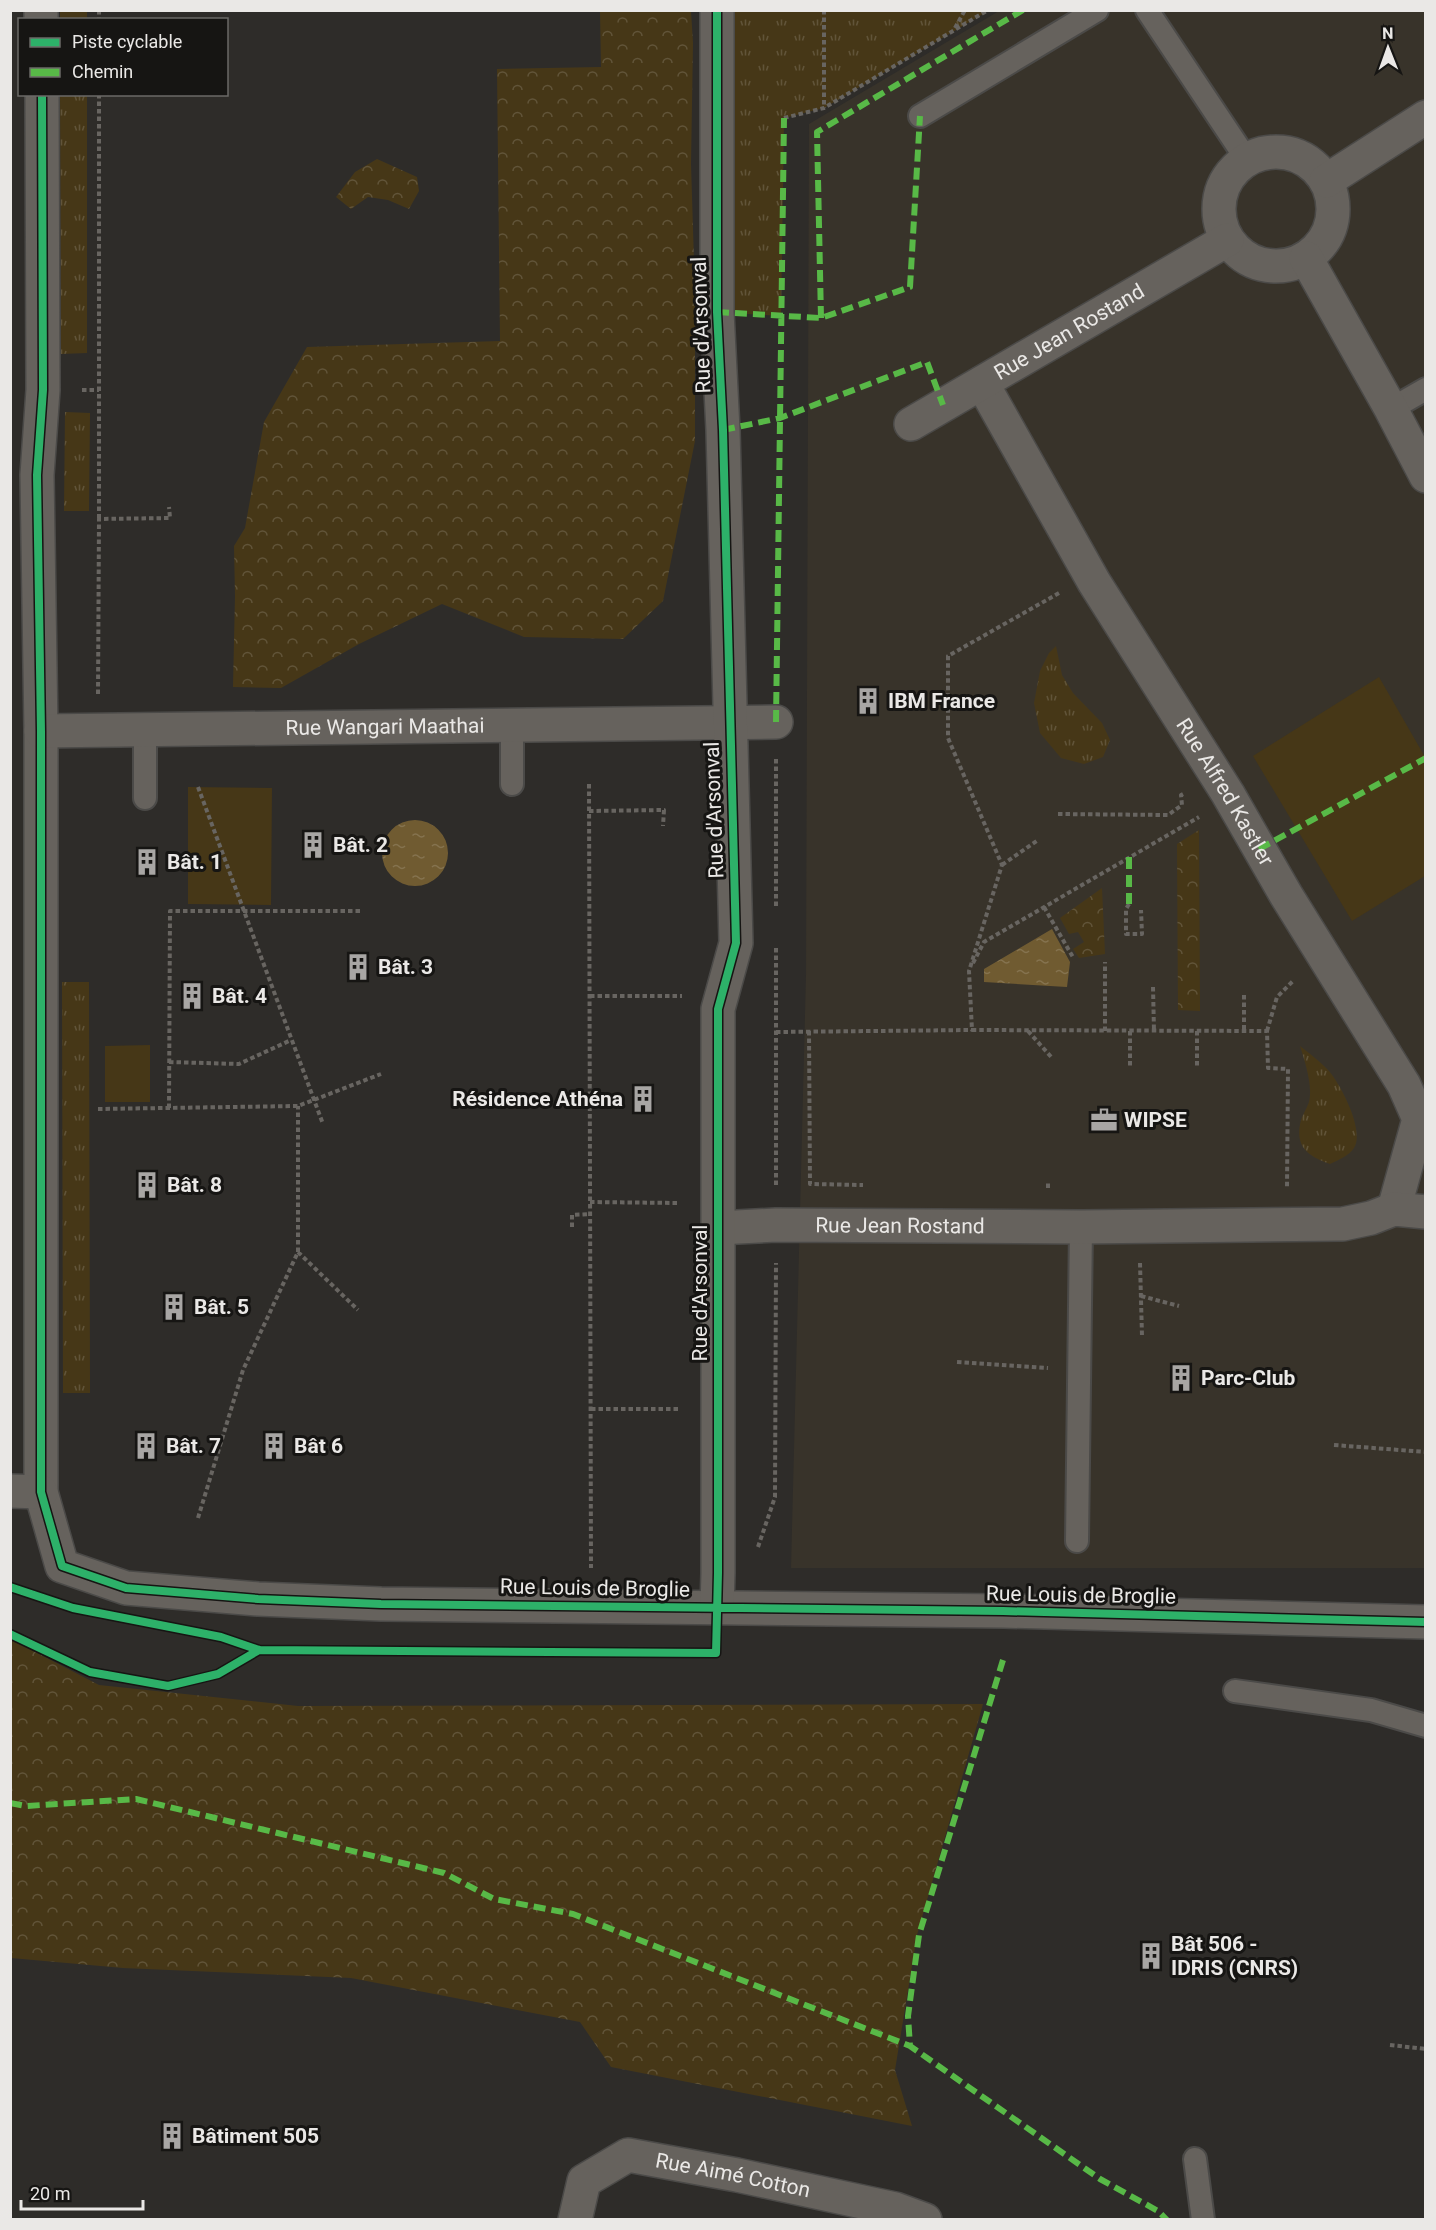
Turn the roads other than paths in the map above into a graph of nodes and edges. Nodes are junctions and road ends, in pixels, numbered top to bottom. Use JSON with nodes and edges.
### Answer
{"nodes":[{"id":1,"x":717,"y":10,"type":"edge"},
{"id":2,"x":1097,"y":10,"type":"edge"},
{"id":3,"x":1147,"y":10,"type":"edge"},
{"id":4,"x":42,"y":96,"type":"edge"},
{"id":5,"x":920,"y":116,"type":"dead end"},
{"id":6,"x":1425,"y":117,"type":"edge"},
{"id":7,"x":1247,"y":160,"type":"junction"},
{"id":8,"x":1326,"y":181,"type":"junction"},
{"id":9,"x":1227,"y":240,"type":"junction"},
{"id":10,"x":1306,"y":258,"type":"junction"},
{"id":11,"x":982,"y":383,"type":"junction"},
{"id":12,"x":1425,"y":389,"type":"edge"},
{"id":13,"x":1391,"y":409,"type":"junction"},
{"id":14,"x":911,"y":424,"type":"dead end"},
{"id":15,"x":24,"y":475,"type":"edge"},
{"id":16,"x":1425,"y":476,"type":"edge"},
{"id":17,"x":776,"y":722,"type":"road end"},
{"id":18,"x":729,"y":723,"type":"junction"},
{"id":19,"x":512,"y":726,"type":"junction"},
{"id":20,"x":41,"y":731,"type":"junction"},
{"id":21,"x":145,"y":731,"type":"junction"},
{"id":22,"x":512,"y":784,"type":"dead end"},
{"id":23,"x":145,"y":798,"type":"dead end"},
{"id":24,"x":1410,"y":1210,"type":"edge"},
{"id":25,"x":1081,"y":1227,"type":"junction"},
{"id":26,"x":718,"y":1228,"type":"junction"},
{"id":27,"x":26,"y":1491,"type":"edge"},
{"id":28,"x":1077,"y":1541,"type":"dead end"},
{"id":29,"x":717,"y":1607,"type":"junction"},
{"id":30,"x":1425,"y":1622,"type":"edge"},
{"id":31,"x":1235,"y":1691,"type":"dead end"},
{"id":32,"x":1425,"y":1726,"type":"edge"},
{"id":33,"x":1195,"y":2159,"type":"dead end"},
{"id":34,"x":574,"y":2220,"type":"edge"},
{"id":35,"x":925,"y":2220,"type":"edge"},
{"id":36,"x":1203,"y":2220,"type":"edge"}],
"edges":[{"from":1,"to":18,"type":"street","name":"Rue d'Arsonval"},
{"from":2,"to":5,"type":"lane"},
{"from":3,"to":7,"type":"lane"},
{"from":4,"to":15,"type":"street"},
{"from":6,"to":8,"type":"street"},
{"from":7,"to":8,"type":"street"},
{"from":7,"to":9,"type":"street"},
{"from":8,"to":10,"type":"street"},
{"from":9,"to":10,"type":"street"},
{"from":9,"to":11,"type":"street","name":"Rue Jean Rostand"},
{"from":10,"to":13,"type":"street"},
{"from":11,"to":14,"type":"street","name":"Rue Jean Rostand"},
{"from":11,"to":24,"type":"street","name":"Rue Alfred Kastler"},
{"from":12,"to":13,"type":"lane"},
{"from":13,"to":16,"type":"street"},
{"from":15,"to":20,"type":"street"},
{"from":17,"to":18,"type":"street","name":"Rue Wangari Maathai"},
{"from":18,"to":19,"type":"street","name":"Rue Wangari Maathai"},
{"from":18,"to":26,"type":"street","name":"Rue d'Arsonval"},
{"from":19,"to":21,"type":"street","name":"Rue Wangari Maathai"},
{"from":19,"to":22,"type":"lane"},
{"from":20,"to":21,"type":"street","name":"Rue Wangari Maathai"},
{"from":20,"to":27,"type":"street"},
{"from":21,"to":23,"type":"lane"},
{"from":24,"to":25,"type":"street","name":"Rue Jean Rostand"},
{"from":25,"to":26,"type":"street","name":"Rue Jean Rostand"},
{"from":25,"to":28,"type":"lane"},
{"from":26,"to":29,"type":"street","name":"Rue d'Arsonval"},
{"from":27,"to":29,"type":"street","name":"Rue Louis de Broglie"},
{"from":29,"to":30,"type":"street","name":"Rue Louis de Broglie"},
{"from":31,"to":32,"type":"lane"},
{"from":33,"to":36,"type":"lane"},
{"from":34,"to":35,"type":"street","name":"Rue Aimé Cotton"}]}
